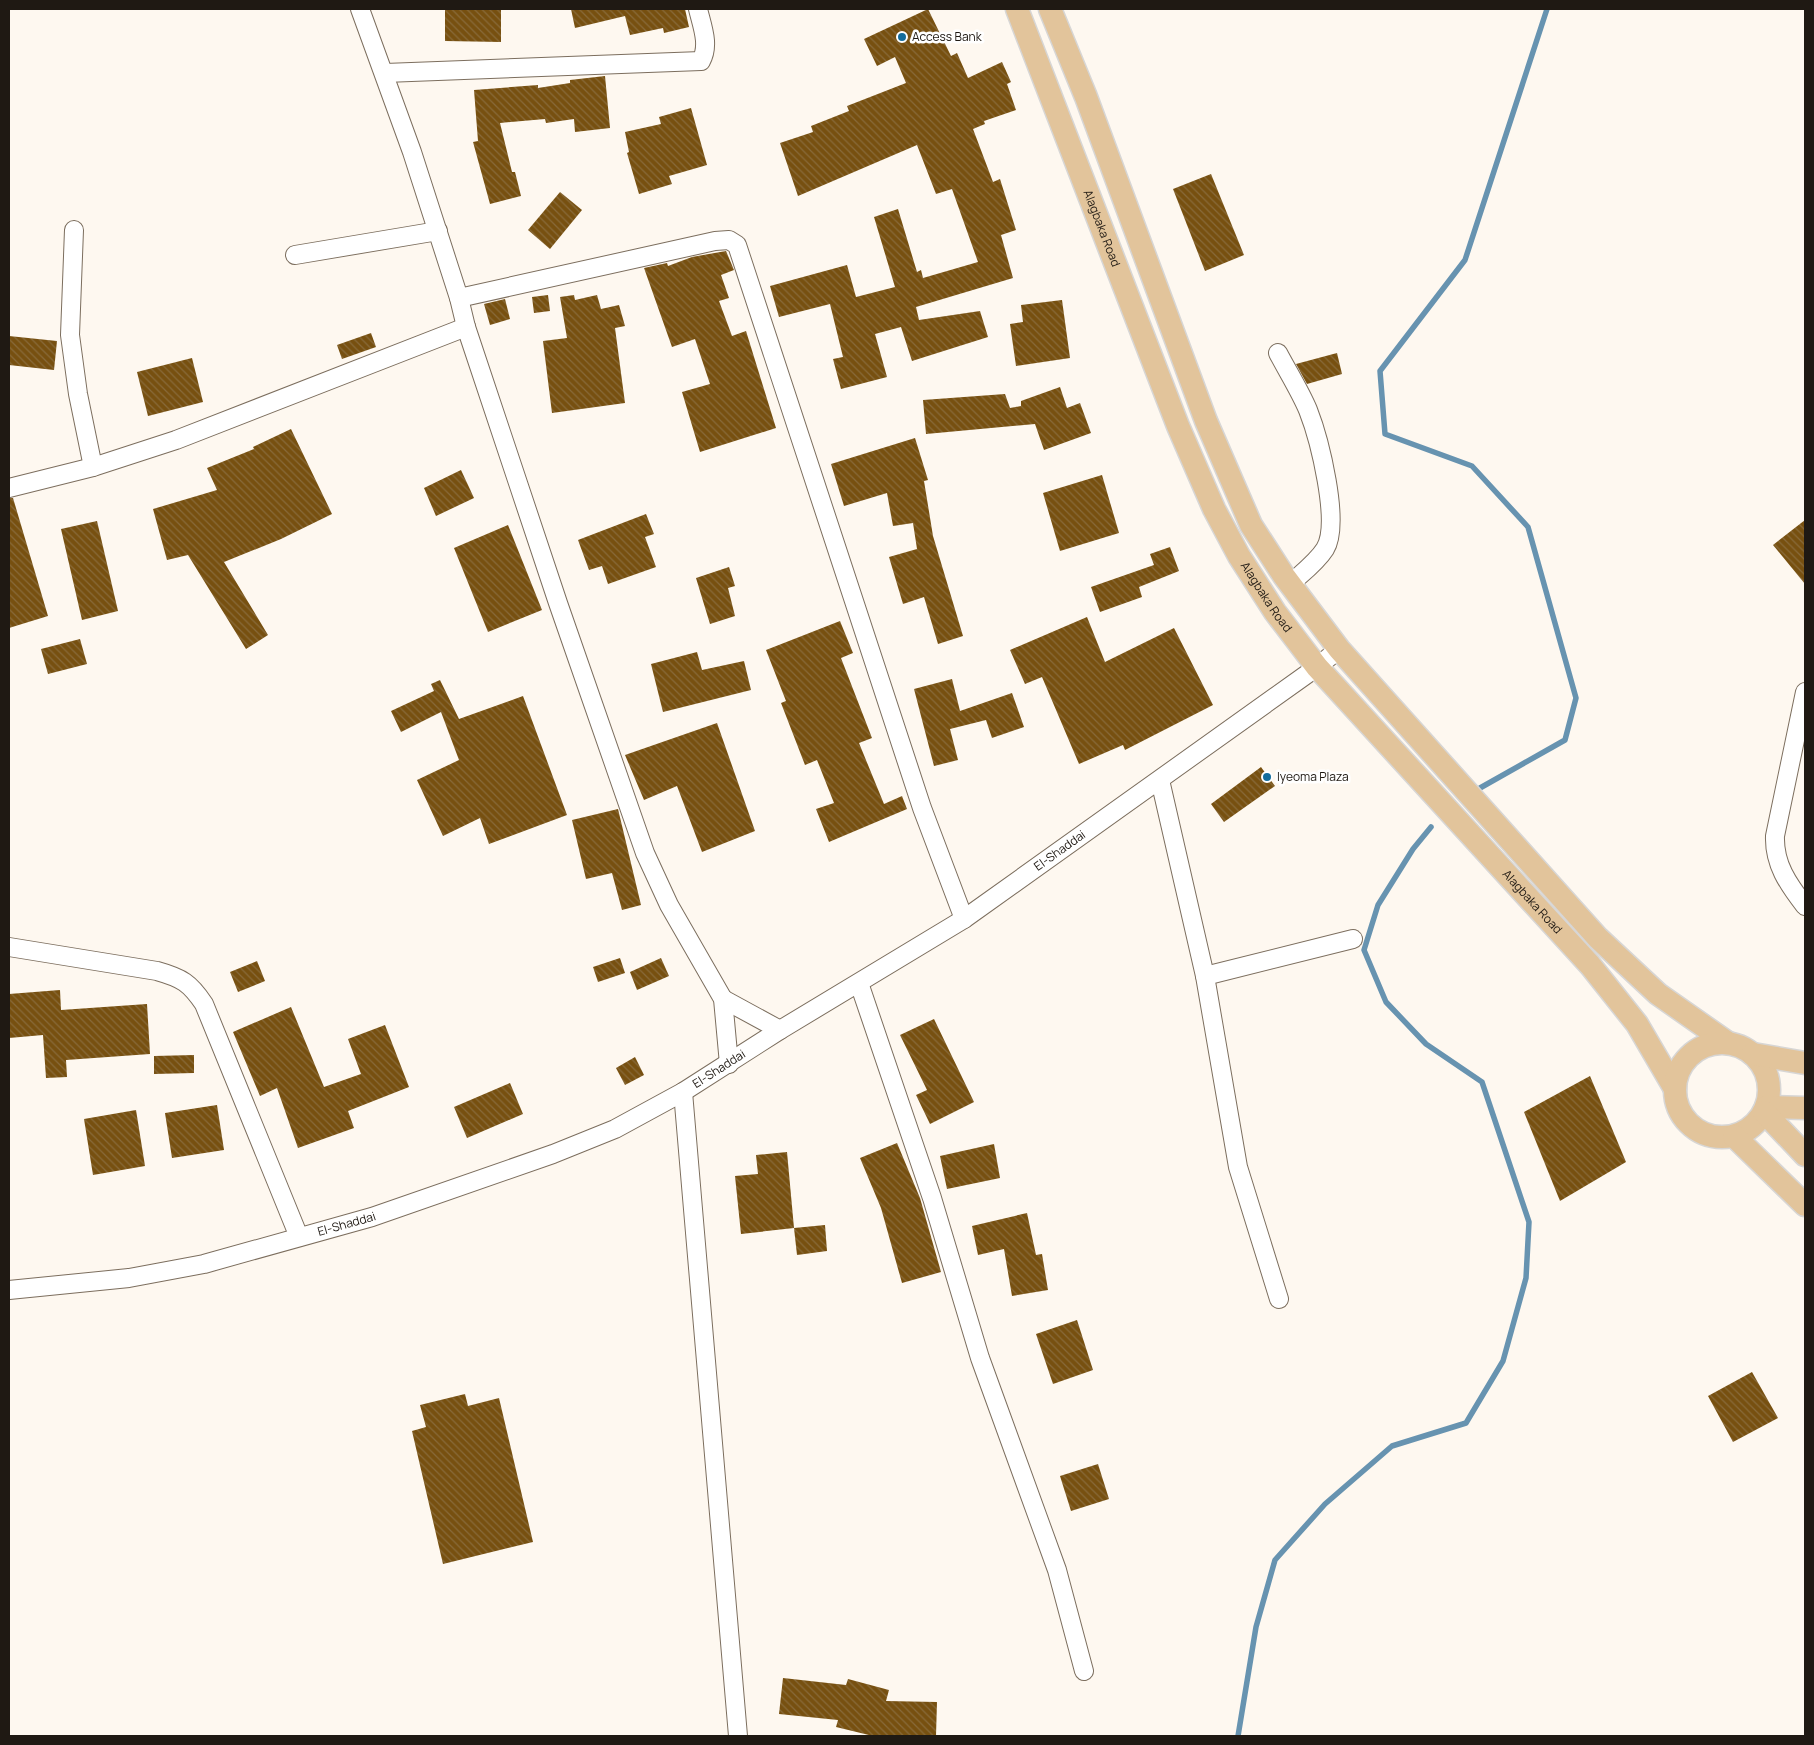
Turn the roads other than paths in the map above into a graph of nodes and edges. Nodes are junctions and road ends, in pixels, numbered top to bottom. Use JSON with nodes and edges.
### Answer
{"nodes":[{"id":1,"x":356,"y":9,"type":"edge"},
{"id":2,"x":360,"y":9,"type":"edge"},
{"id":3,"x":698,"y":9,"type":"edge"},
{"id":4,"x":1017,"y":9,"type":"edge"},
{"id":5,"x":1050,"y":9,"type":"edge"},
{"id":6,"x":385,"y":73,"type":"junction"},
{"id":7,"x":1086,"y":97,"type":"junction"},
{"id":8,"x":1056,"y":108,"type":"junction"},
{"id":9,"x":74,"y":230,"type":"dead end"},
{"id":10,"x":438,"y":231,"type":"junction"},
{"id":11,"x":295,"y":256,"type":"dead end"},
{"id":12,"x":459,"y":298,"type":"junction"},
{"id":13,"x":466,"y":327,"type":"junction"},
{"id":14,"x":1278,"y":353,"type":"dead end"},
{"id":15,"x":93,"y":467,"type":"junction"},
{"id":16,"x":9,"y":488,"type":"edge"},
{"id":17,"x":1290,"y":584,"type":"junction"},
{"id":18,"x":1339,"y":649,"type":"junction"},
{"id":19,"x":1317,"y":667,"type":"junction"},
{"id":20,"x":1805,"y":692,"type":"edge"},
{"id":21,"x":1160,"y":780,"type":"junction"},
{"id":22,"x":1805,"y":906,"type":"edge"},
{"id":23,"x":964,"y":919,"type":"junction"},
{"id":24,"x":1353,"y":939,"type":"dead end"},
{"id":25,"x":9,"y":947,"type":"edge"},
{"id":26,"x":1204,"y":976,"type":"junction"},
{"id":27,"x":859,"y":983,"type":"junction"},
{"id":28,"x":723,"y":999,"type":"junction"},
{"id":29,"x":780,"y":1030,"type":"junction"},
{"id":30,"x":1728,"y":1043,"type":"junction"},
{"id":31,"x":1753,"y":1054,"type":"junction"},
{"id":32,"x":1805,"y":1063,"type":"edge"},
{"id":33,"x":729,"y":1064,"type":"junction"},
{"id":34,"x":1675,"y":1089,"type":"junction"},
{"id":35,"x":683,"y":1092,"type":"junction"},
{"id":36,"x":1805,"y":1108,"type":"edge"},
{"id":37,"x":1765,"y":1110,"type":"junction"},
{"id":38,"x":1734,"y":1136,"type":"junction"},
{"id":39,"x":1805,"y":1155,"type":"edge"},
{"id":40,"x":1805,"y":1204,"type":"edge"},
{"id":41,"x":299,"y":1237,"type":"junction"},
{"id":42,"x":9,"y":1290,"type":"edge"},
{"id":43,"x":1279,"y":1299,"type":"dead end"},
{"id":44,"x":1084,"y":1671,"type":"dead end"},
{"id":45,"x":738,"y":1736,"type":"edge"}],
"edges":[{"from":1,"to":2,"type":"street"},
{"from":2,"to":6,"type":"street"},
{"from":3,"to":6,"type":"street"},
{"from":4,"to":8,"type":"main road","name":"Alagbaka Road"},
{"from":5,"to":7,"type":"main road","name":"Alagbaka Road"},
{"from":6,"to":10,"type":"street"},
{"from":7,"to":8,"type":"main road"},
{"from":7,"to":17,"type":"main road","name":"Alagbaka Road"},
{"from":8,"to":19,"type":"main road","name":"Alagbaka Road"},
{"from":9,"to":15,"type":"street"},
{"from":10,"to":11,"type":"street"},
{"from":10,"to":12,"type":"street"},
{"from":12,"to":13,"type":"street"},
{"from":12,"to":23,"type":"street"},
{"from":13,"to":15,"type":"street"},
{"from":13,"to":28,"type":"street"},
{"from":14,"to":17,"type":"street"},
{"from":15,"to":16,"type":"street"},
{"from":17,"to":18,"type":"main road","name":"Alagbaka Road"},
{"from":18,"to":19,"type":"street","name":"El-Shaddai"},
{"from":18,"to":30,"type":"main road","name":"Alagbaka Road"},
{"from":19,"to":21,"type":"street","name":"El-Shaddai"},
{"from":19,"to":34,"type":"main road","name":"Alagbaka Road"},
{"from":20,"to":22,"type":"street"},
{"from":21,"to":23,"type":"street","name":"El-Shaddai"},
{"from":21,"to":26,"type":"street"},
{"from":23,"to":27,"type":"street","name":"El-Shaddai"},
{"from":24,"to":26,"type":"street"},
{"from":25,"to":41,"type":"street"},
{"from":26,"to":43,"type":"street"},
{"from":27,"to":29,"type":"street","name":"El-Shaddai"},
{"from":27,"to":44,"type":"street"},
{"from":28,"to":29,"type":"street"},
{"from":28,"to":33,"type":"street"},
{"from":29,"to":33,"type":"street","name":"El-Shaddai"},
{"from":30,"to":31,"type":"main road"},
{"from":30,"to":34,"type":"main road"},
{"from":31,"to":32,"type":"main road"},
{"from":31,"to":37,"type":"main road"},
{"from":33,"to":35,"type":"street","name":"El-Shaddai"},
{"from":34,"to":38,"type":"main road"},
{"from":35,"to":41,"type":"street","name":"El-Shaddai"},
{"from":35,"to":45,"type":"street"},
{"from":36,"to":37,"type":"main road"},
{"from":37,"to":38,"type":"main road"},
{"from":37,"to":39,"type":"main road"},
{"from":38,"to":40,"type":"main road"},
{"from":41,"to":42,"type":"street","name":"El-Shaddai"}]}
